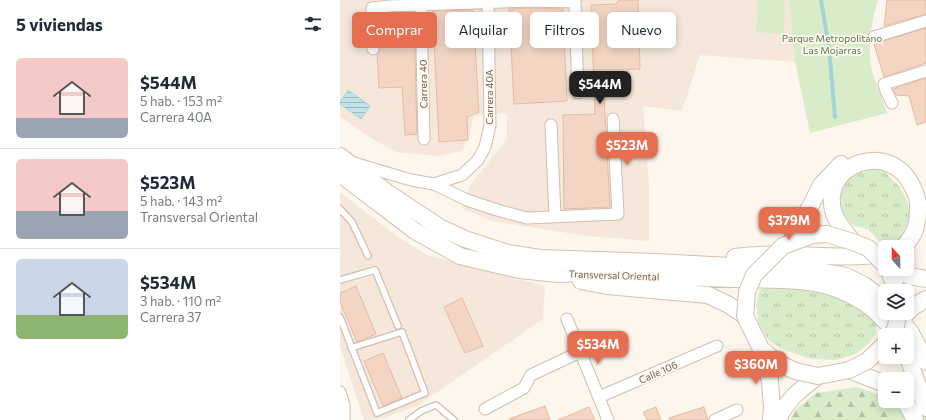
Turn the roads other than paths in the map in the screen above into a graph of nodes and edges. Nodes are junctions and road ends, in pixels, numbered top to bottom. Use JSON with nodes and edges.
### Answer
{"nodes":[{"id":1,"x":529,"y":1,"type":"edge"},
{"id":2,"x":451,"y":2,"type":"edge"},
{"id":3,"x":389,"y":3,"type":"edge"},
{"id":4,"x":488,"y":4,"type":"junction"},
{"id":5,"x":421,"y":6,"type":"junction"},
{"id":6,"x":926,"y":21,"type":"edge"},
{"id":7,"x":874,"y":37,"type":"dead end"},
{"id":8,"x":373,"y":49,"type":"dead end"},
{"id":9,"x":926,"y":71,"type":"edge"},
{"id":10,"x":578,"y":93,"type":"dead end"},
{"id":11,"x":892,"y":103,"type":"dead end"},
{"id":12,"x":612,"y":119,"type":"dead end"},
{"id":13,"x":551,"y":125,"type":"dead end"},
{"id":14,"x":424,"y":139,"type":"dead end"},
{"id":15,"x":342,"y":163,"type":"edge"},
{"id":16,"x":836,"y":174,"type":"junction"},
{"id":17,"x":434,"y":184,"type":"junction"},
{"id":18,"x":926,"y":192,"type":"edge"},
{"id":19,"x":340,"y":209,"type":"edge"},
{"id":20,"x":555,"y":216,"type":"junction"},
{"id":21,"x":910,"y":240,"type":"edge"},
{"id":22,"x":854,"y":242,"type":"junction"},
{"id":23,"x":790,"y":243,"type":"junction"},
{"id":24,"x":878,"y":255,"type":"edge"},
{"id":25,"x":368,"y":256,"type":"dead end"},
{"id":26,"x":878,"y":258,"type":"edge"},
{"id":27,"x":699,"y":265,"type":"junction"},
{"id":28,"x":558,"y":274,"type":"junction"},
{"id":29,"x":909,"y":276,"type":"edge"},
{"id":30,"x":926,"y":279,"type":"edge"},
{"id":31,"x":340,"y":280,"type":"edge"},
{"id":32,"x":878,"y":296,"type":"edge"},
{"id":33,"x":926,"y":299,"type":"edge"},
{"id":34,"x":914,"y":307,"type":"edge"},
{"id":35,"x":878,"y":312,"type":"edge"},
{"id":36,"x":745,"y":316,"type":"junction"},
{"id":37,"x":340,"y":317,"type":"edge"},
{"id":38,"x":567,"y":319,"type":"dead end"},
{"id":39,"x":899,"y":320,"type":"edge"},
{"id":40,"x":398,"y":326,"type":"dead end"},
{"id":41,"x":717,"y":346,"type":"dead end"},
{"id":42,"x":351,"y":348,"type":"junction"},
{"id":43,"x":761,"y":349,"type":"junction"},
{"id":44,"x":878,"y":350,"type":"edge"},
{"id":45,"x":580,"y":352,"type":"junction"},
{"id":46,"x":926,"y":362,"type":"edge"},
{"id":47,"x":910,"y":364,"type":"edge"},
{"id":48,"x":849,"y":370,"type":"junction"},
{"id":49,"x":818,"y":376,"type":"junction"},
{"id":50,"x":878,"y":381,"type":"edge"},
{"id":51,"x":340,"y":392,"type":"edge"},
{"id":52,"x":599,"y":398,"type":"junction"},
{"id":53,"x":909,"y":408,"type":"edge"},
{"id":54,"x":926,"y":408,"type":"edge"},
{"id":55,"x":485,"y":409,"type":"dead end"},
{"id":56,"x":737,"y":410,"type":"dead end"},
{"id":57,"x":344,"y":420,"type":"edge"},
{"id":58,"x":409,"y":420,"type":"edge"},
{"id":59,"x":454,"y":420,"type":"edge"},
{"id":60,"x":608,"y":420,"type":"edge"},
{"id":61,"x":715,"y":420,"type":"edge"},
{"id":62,"x":771,"y":420,"type":"edge"},
{"id":63,"x":778,"y":420,"type":"edge"},
{"id":64,"x":915,"y":420,"type":"edge"}],
"edges":[{"from":1,"to":4,"type":"street"},
{"from":1,"to":10,"type":"street"},
{"from":2,"to":4,"type":"street"},
{"from":2,"to":5,"type":"street"},
{"from":3,"to":5,"type":"street"},
{"from":3,"to":8,"type":"street"},
{"from":4,"to":17,"type":"street","name":"Carrera 40A"},
{"from":5,"to":14,"type":"street","name":"Carrera 40"},
{"from":6,"to":7,"type":"street"},
{"from":9,"to":11,"type":"street"},
{"from":12,"to":20,"type":"street"},
{"from":13,"to":20,"type":"street"},
{"from":15,"to":17,"type":"street","name":"Carrera 40A"},
{"from":15,"to":27,"type":"main road","name":"Transversal Oriental"},
{"from":15,"to":28,"type":"main road","name":"Transversal Oriental"},
{"from":16,"to":18,"type":"main road"},
{"from":16,"to":21,"type":"main road"},
{"from":16,"to":22,"type":"main road"},
{"from":16,"to":23,"type":"main road"},
{"from":17,"to":20,"type":"street"},
{"from":19,"to":25,"type":"lane"},
{"from":22,"to":23,"type":"main road","bridge":true},
{"from":22,"to":26,"type":"main road","bridge":true},
{"from":23,"to":36,"type":"main road","bridge":true},
{"from":24,"to":27,"type":"main road"},
{"from":27,"to":32,"type":"main road","name":"Transversal Oriental"},
{"from":28,"to":35,"type":"main road","name":"Transversal Oriental"},
{"from":28,"to":36,"type":"main road"},
{"from":29,"to":30,"type":"main road"},
{"from":31,"to":40,"type":"lane"},
{"from":33,"to":34,"type":"main road"},
{"from":36,"to":43,"type":"main road","bridge":true},
{"from":37,"to":42,"type":"lane"},
{"from":38,"to":45,"type":"street"},
{"from":39,"to":46,"type":"main road","name":"Transversal Oriental"},
{"from":41,"to":52,"type":"street","name":"Calle 106"},
{"from":42,"to":42,"type":"lane"},
{"from":43,"to":49,"type":"main road","bridge":true},
{"from":43,"to":62,"type":"main road"},
{"from":44,"to":48,"type":"main road","bridge":true},
{"from":45,"to":52,"type":"street"},
{"from":45,"to":55,"type":"street"},
{"from":47,"to":54,"type":"main road"},
{"from":48,"to":49,"type":"main road","bridge":true},
{"from":48,"to":50,"type":"main road"},
{"from":49,"to":63,"type":"main road"},
{"from":51,"to":57,"type":"street"},
{"from":52,"to":60,"type":"street"},
{"from":53,"to":64,"type":"main road"},
{"from":56,"to":61,"type":"street"},
{"from":58,"to":59,"type":"lane"}]}
